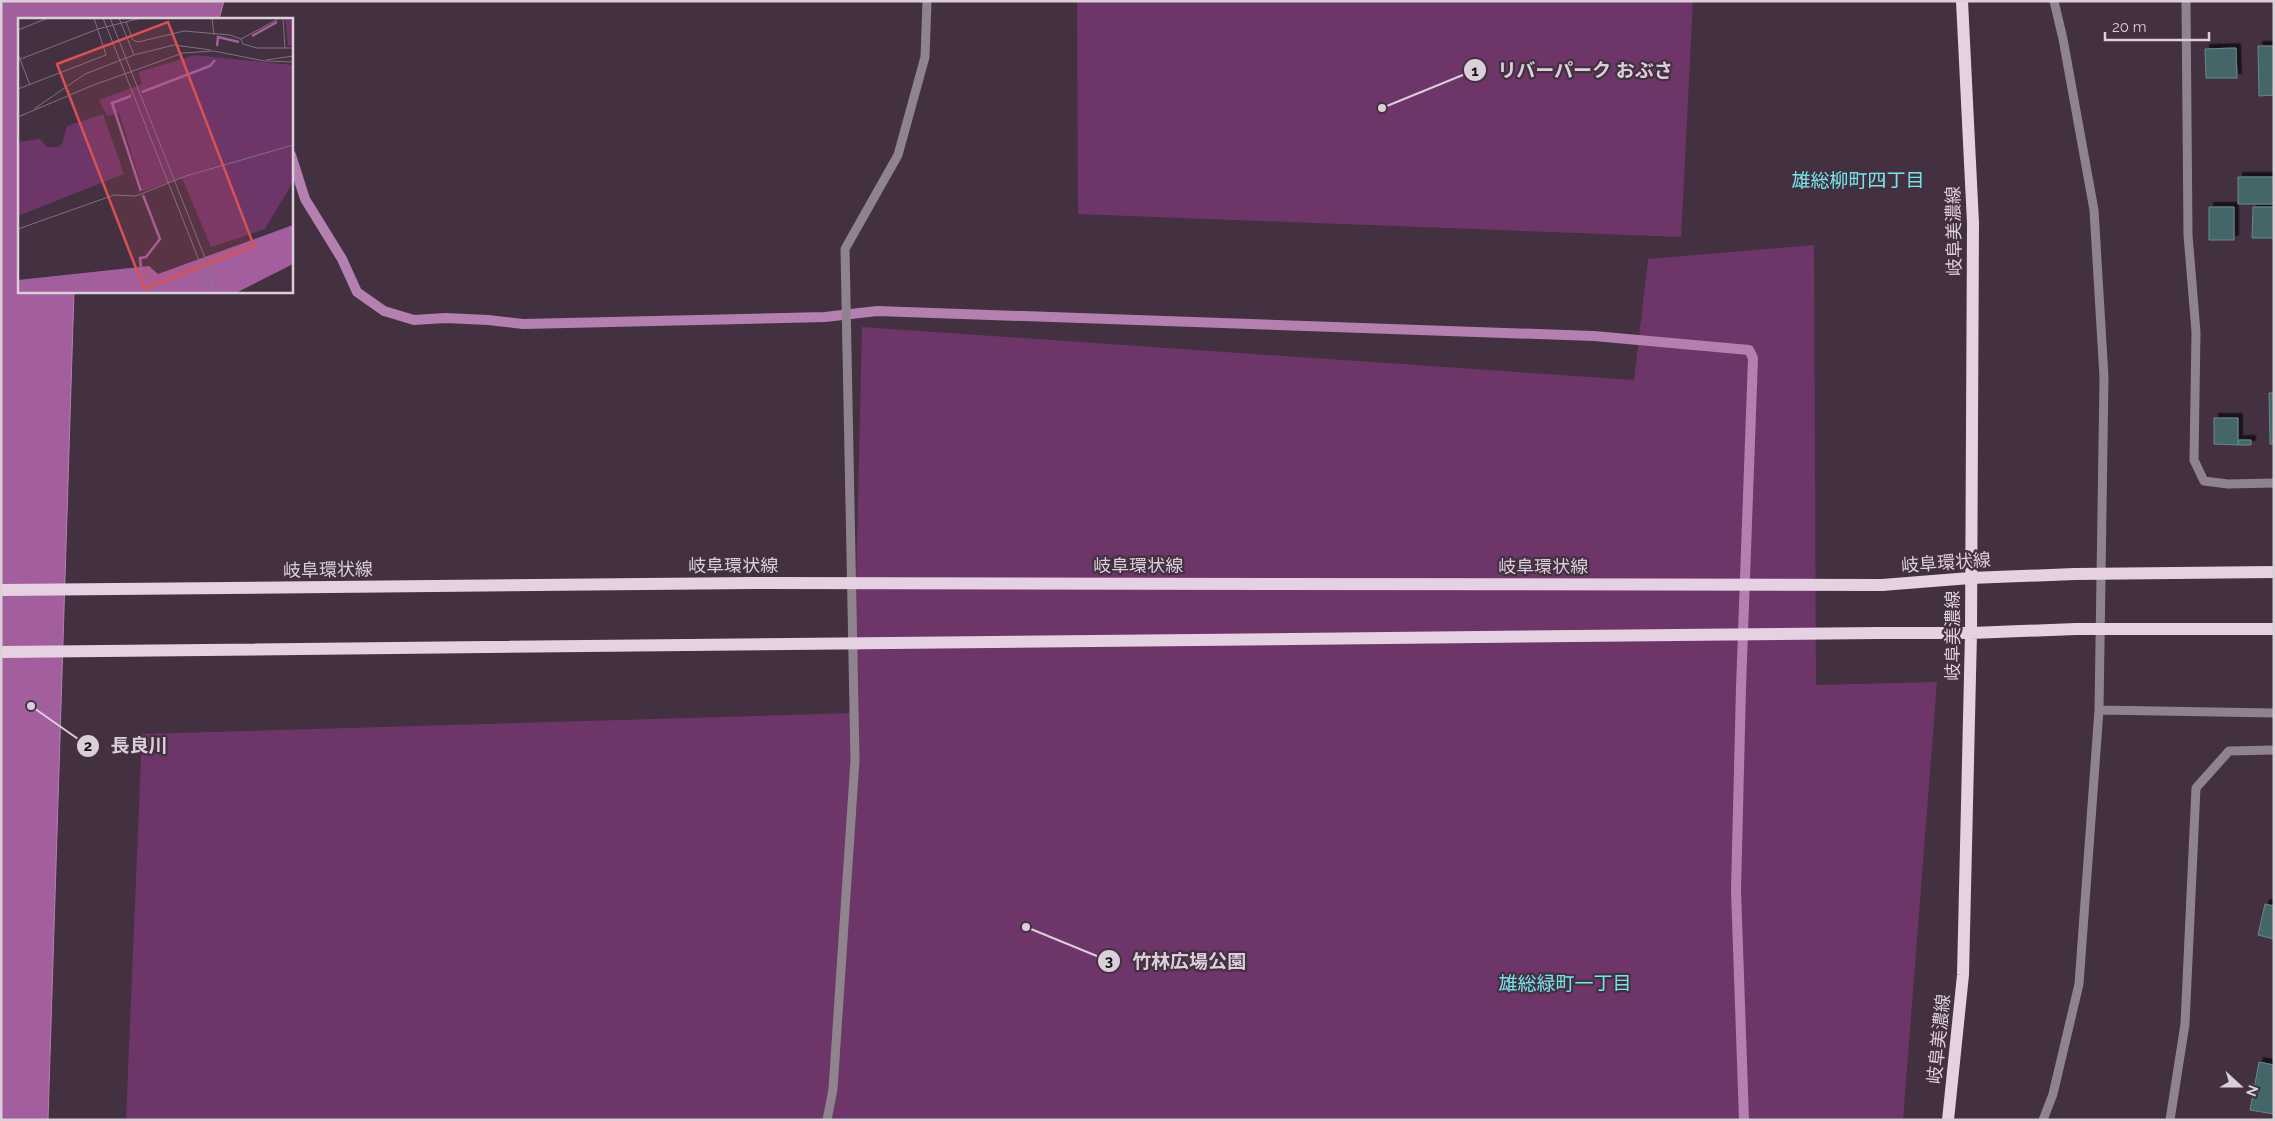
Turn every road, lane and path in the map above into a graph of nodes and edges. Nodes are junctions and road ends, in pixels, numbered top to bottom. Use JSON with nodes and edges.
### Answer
{"nodes":[{"id":1,"x":927,"y":1,"type":"edge"},
{"id":2,"x":1962,"y":1,"type":"edge"},
{"id":3,"x":2054,"y":1,"type":"edge"},
{"id":4,"x":2186,"y":1,"type":"edge"},
{"id":5,"x":2274,"y":483,"type":"edge"},
{"id":6,"x":2274,"y":572,"type":"edge"},
{"id":7,"x":1970,"y":578,"type":"junction"},
{"id":8,"x":1,"y":590,"type":"edge"},
{"id":9,"x":2274,"y":629,"type":"edge"},
{"id":10,"x":1971,"y":633,"type":"junction"},
{"id":11,"x":1,"y":652,"type":"edge"},
{"id":12,"x":2099,"y":710,"type":"junction"},
{"id":13,"x":2274,"y":713,"type":"edge"},
{"id":14,"x":2274,"y":750,"type":"edge"},
{"id":15,"x":827,"y":1120,"type":"edge"},
{"id":16,"x":1948,"y":1120,"type":"edge"},
{"id":17,"x":2043,"y":1120,"type":"edge"},
{"id":18,"x":2170,"y":1120,"type":"edge"}],
"edges":[{"from":1,"to":15,"type":"street"},
{"from":2,"to":7,"type":"main road","name":"岐阜美濃線"},
{"from":3,"to":12,"type":"street"},
{"from":4,"to":5,"type":"street"},
{"from":6,"to":7,"type":"main road","name":"岐阜環状線","bridge":true},
{"from":7,"to":8,"type":"main road","name":"岐阜環状線","bridge":true},
{"from":7,"to":10,"type":"main road","name":"岐阜美濃線"},
{"from":9,"to":10,"type":"main road","bridge":true},
{"from":10,"to":11,"type":"main road","bridge":true},
{"from":10,"to":16,"type":"main road","name":"岐阜美濃線"},
{"from":12,"to":13,"type":"street"},
{"from":12,"to":17,"type":"street"},
{"from":14,"to":18,"type":"street"}]}
